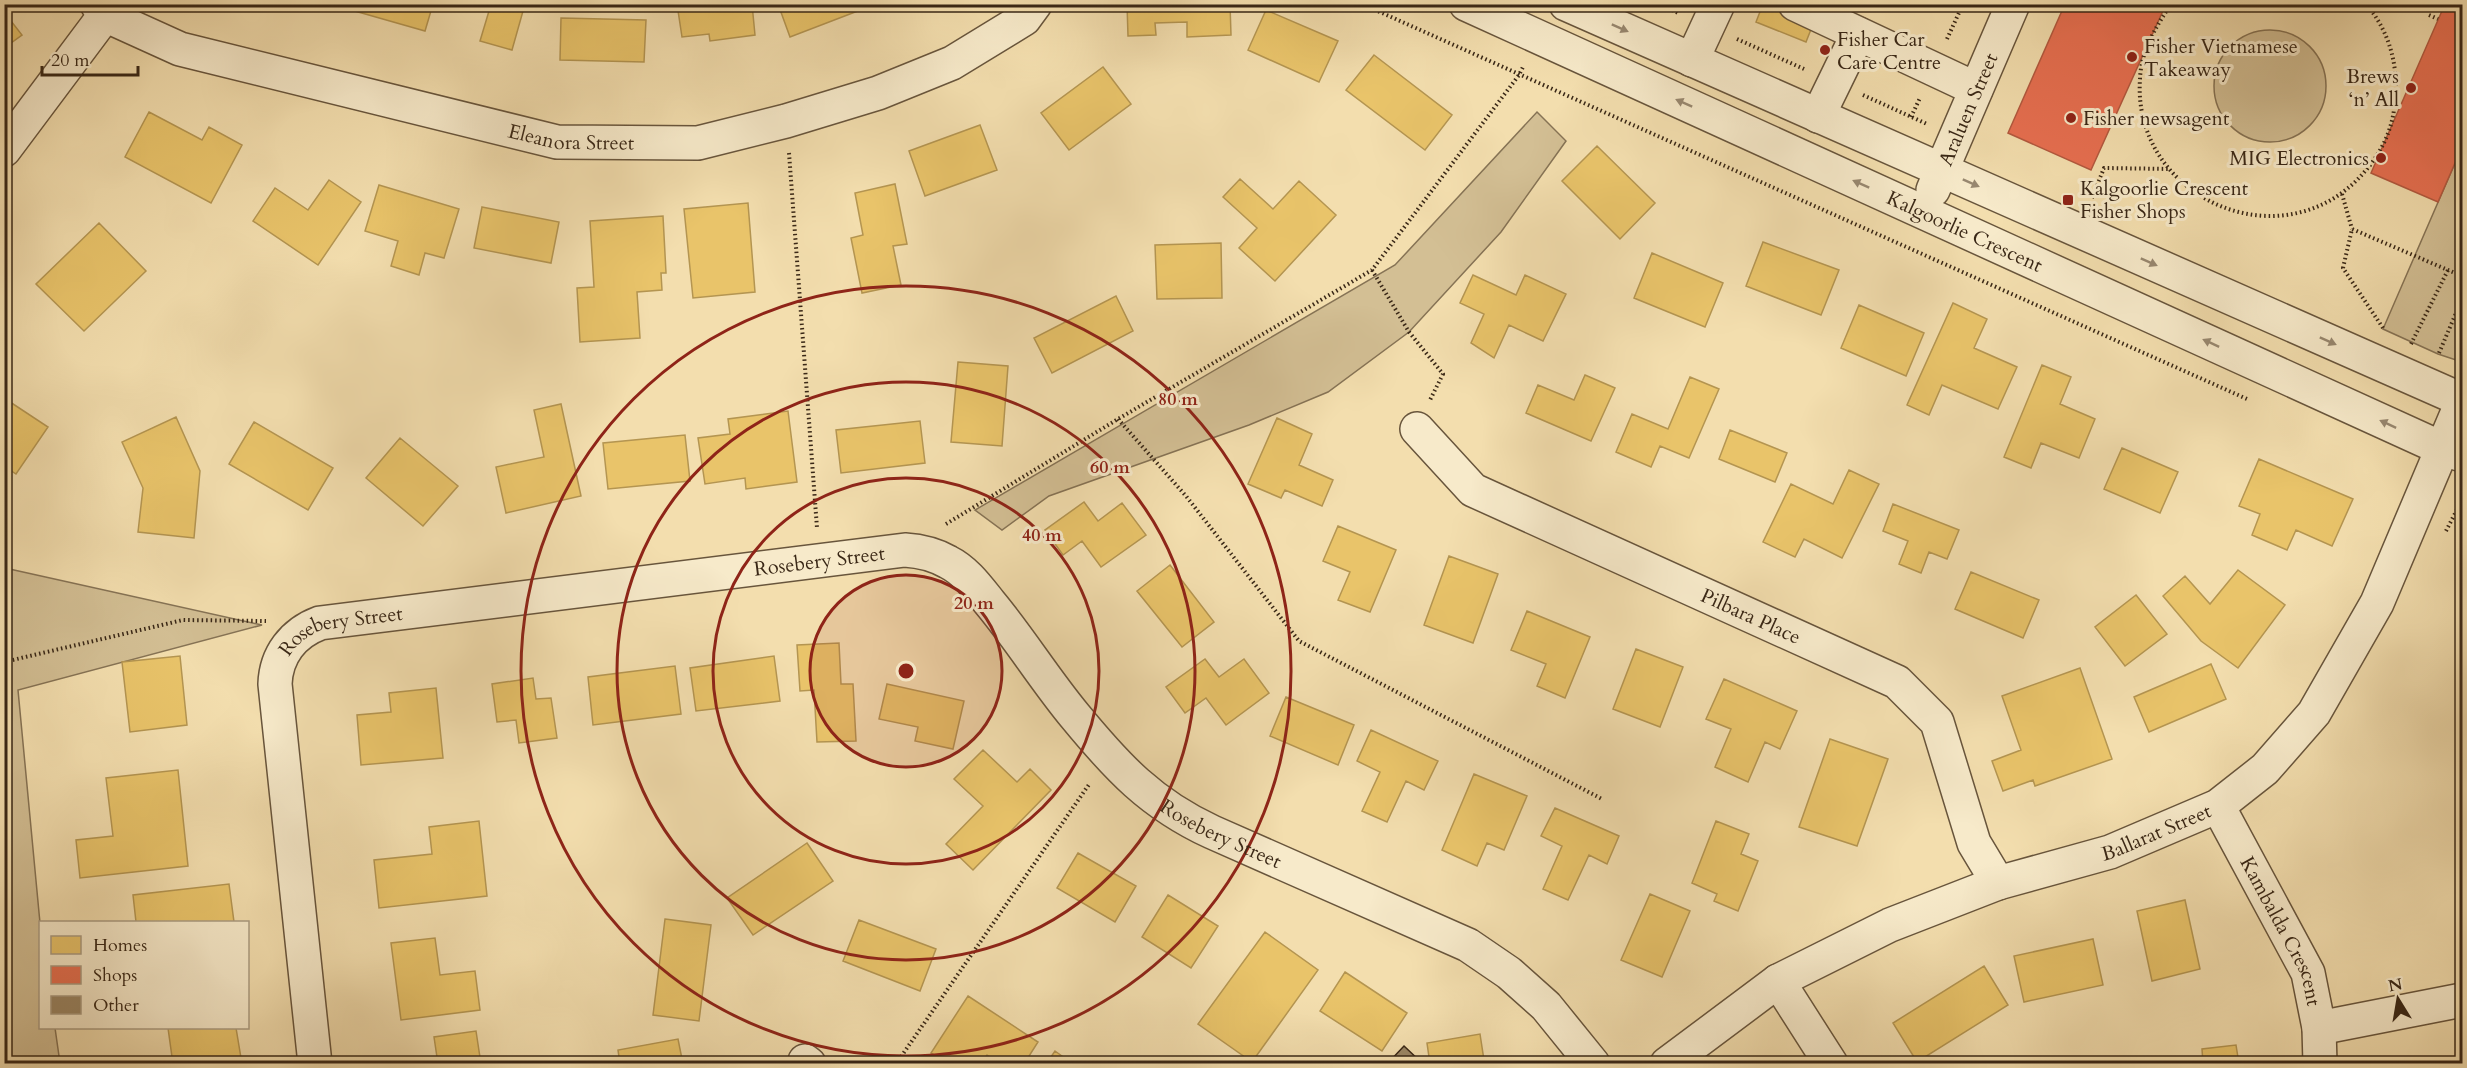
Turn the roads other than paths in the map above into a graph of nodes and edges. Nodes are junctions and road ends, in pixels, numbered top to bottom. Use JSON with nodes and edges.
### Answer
{"nodes":[{"id":1,"x":1035,"y":4,"type":"edge"},
{"id":2,"x":1466,"y":4,"type":"edge"},
{"id":3,"x":1566,"y":4,"type":"edge"},
{"id":4,"x":1718,"y":4,"type":"edge"},
{"id":5,"x":1795,"y":4,"type":"edge"},
{"id":6,"x":2013,"y":4,"type":"edge"},
{"id":7,"x":101,"y":10,"type":"edge"},
{"id":8,"x":1858,"y":34,"type":"junction"},
{"id":9,"x":1692,"y":60,"type":"junction"},
{"id":10,"x":1976,"y":89,"type":"junction"},
{"id":11,"x":1818,"y":116,"type":"junction"},
{"id":12,"x":4,"y":150,"type":"edge"},
{"id":13,"x":1942,"y":171,"type":"junction"},
{"id":14,"x":1924,"y":213,"type":"junction"},
{"id":15,"x":2463,"y":401,"type":"edge"},
{"id":16,"x":1417,"y":429,"type":"road end"},
{"id":17,"x":2452,"y":452,"type":"edge"},
{"id":18,"x":2218,"y":806,"type":"junction"},
{"id":19,"x":1998,"y":883,"type":"junction"},
{"id":20,"x":1778,"y":981,"type":"junction"},
{"id":21,"x":2463,"y":1000,"type":"edge"},
{"id":22,"x":2319,"y":1028,"type":"junction"},
{"id":23,"x":315,"y":1064,"type":"edge"},
{"id":24,"x":1593,"y":1064,"type":"edge"},
{"id":25,"x":1667,"y":1064,"type":"edge"},
{"id":26,"x":1830,"y":1064,"type":"edge"},
{"id":27,"x":2320,"y":1064,"type":"edge"}],
"edges":[{"from":1,"to":7,"type":"street","name":"Eleanora Street"},
{"from":14,"to":2,"type":"street","name":"Kalgoorlie Crescent","one_way":true},
{"from":3,"to":9,"type":"street","one_way":true},
{"from":4,"to":9,"type":"street"},
{"from":5,"to":8,"type":"street"},
{"from":6,"to":10,"type":"street","name":"Araluen Street"},
{"from":7,"to":12,"type":"street"},
{"from":8,"to":10,"type":"street"},
{"from":8,"to":11,"type":"street"},
{"from":9,"to":11,"type":"street"},
{"from":10,"to":13,"type":"street","name":"Araluen Street"},
{"from":11,"to":13,"type":"street"},
{"from":13,"to":14,"type":"street","name":"Araluen Street"},
{"from":13,"to":15,"type":"street","one_way":true},
{"from":17,"to":14,"type":"street","name":"Kalgoorlie Crescent","one_way":true},
{"from":15,"to":17,"type":"street","name":"Ballarat Street"},
{"from":16,"to":19,"type":"street","name":"Pilbara Place"},
{"from":17,"to":18,"type":"street","name":"Ballarat Street"},
{"from":18,"to":19,"type":"street","name":"Ballarat Street"},
{"from":18,"to":22,"type":"street","name":"Kambalda Crescent"},
{"from":19,"to":20,"type":"street","name":"Ballarat Street"},
{"from":20,"to":25,"type":"street","name":"Ballarat Street"},
{"from":20,"to":26,"type":"street"},
{"from":21,"to":22,"type":"street"},
{"from":22,"to":27,"type":"street","name":"Kambalda Crescent"},
{"from":23,"to":24,"type":"street","name":"Rosebery Street"}]}
